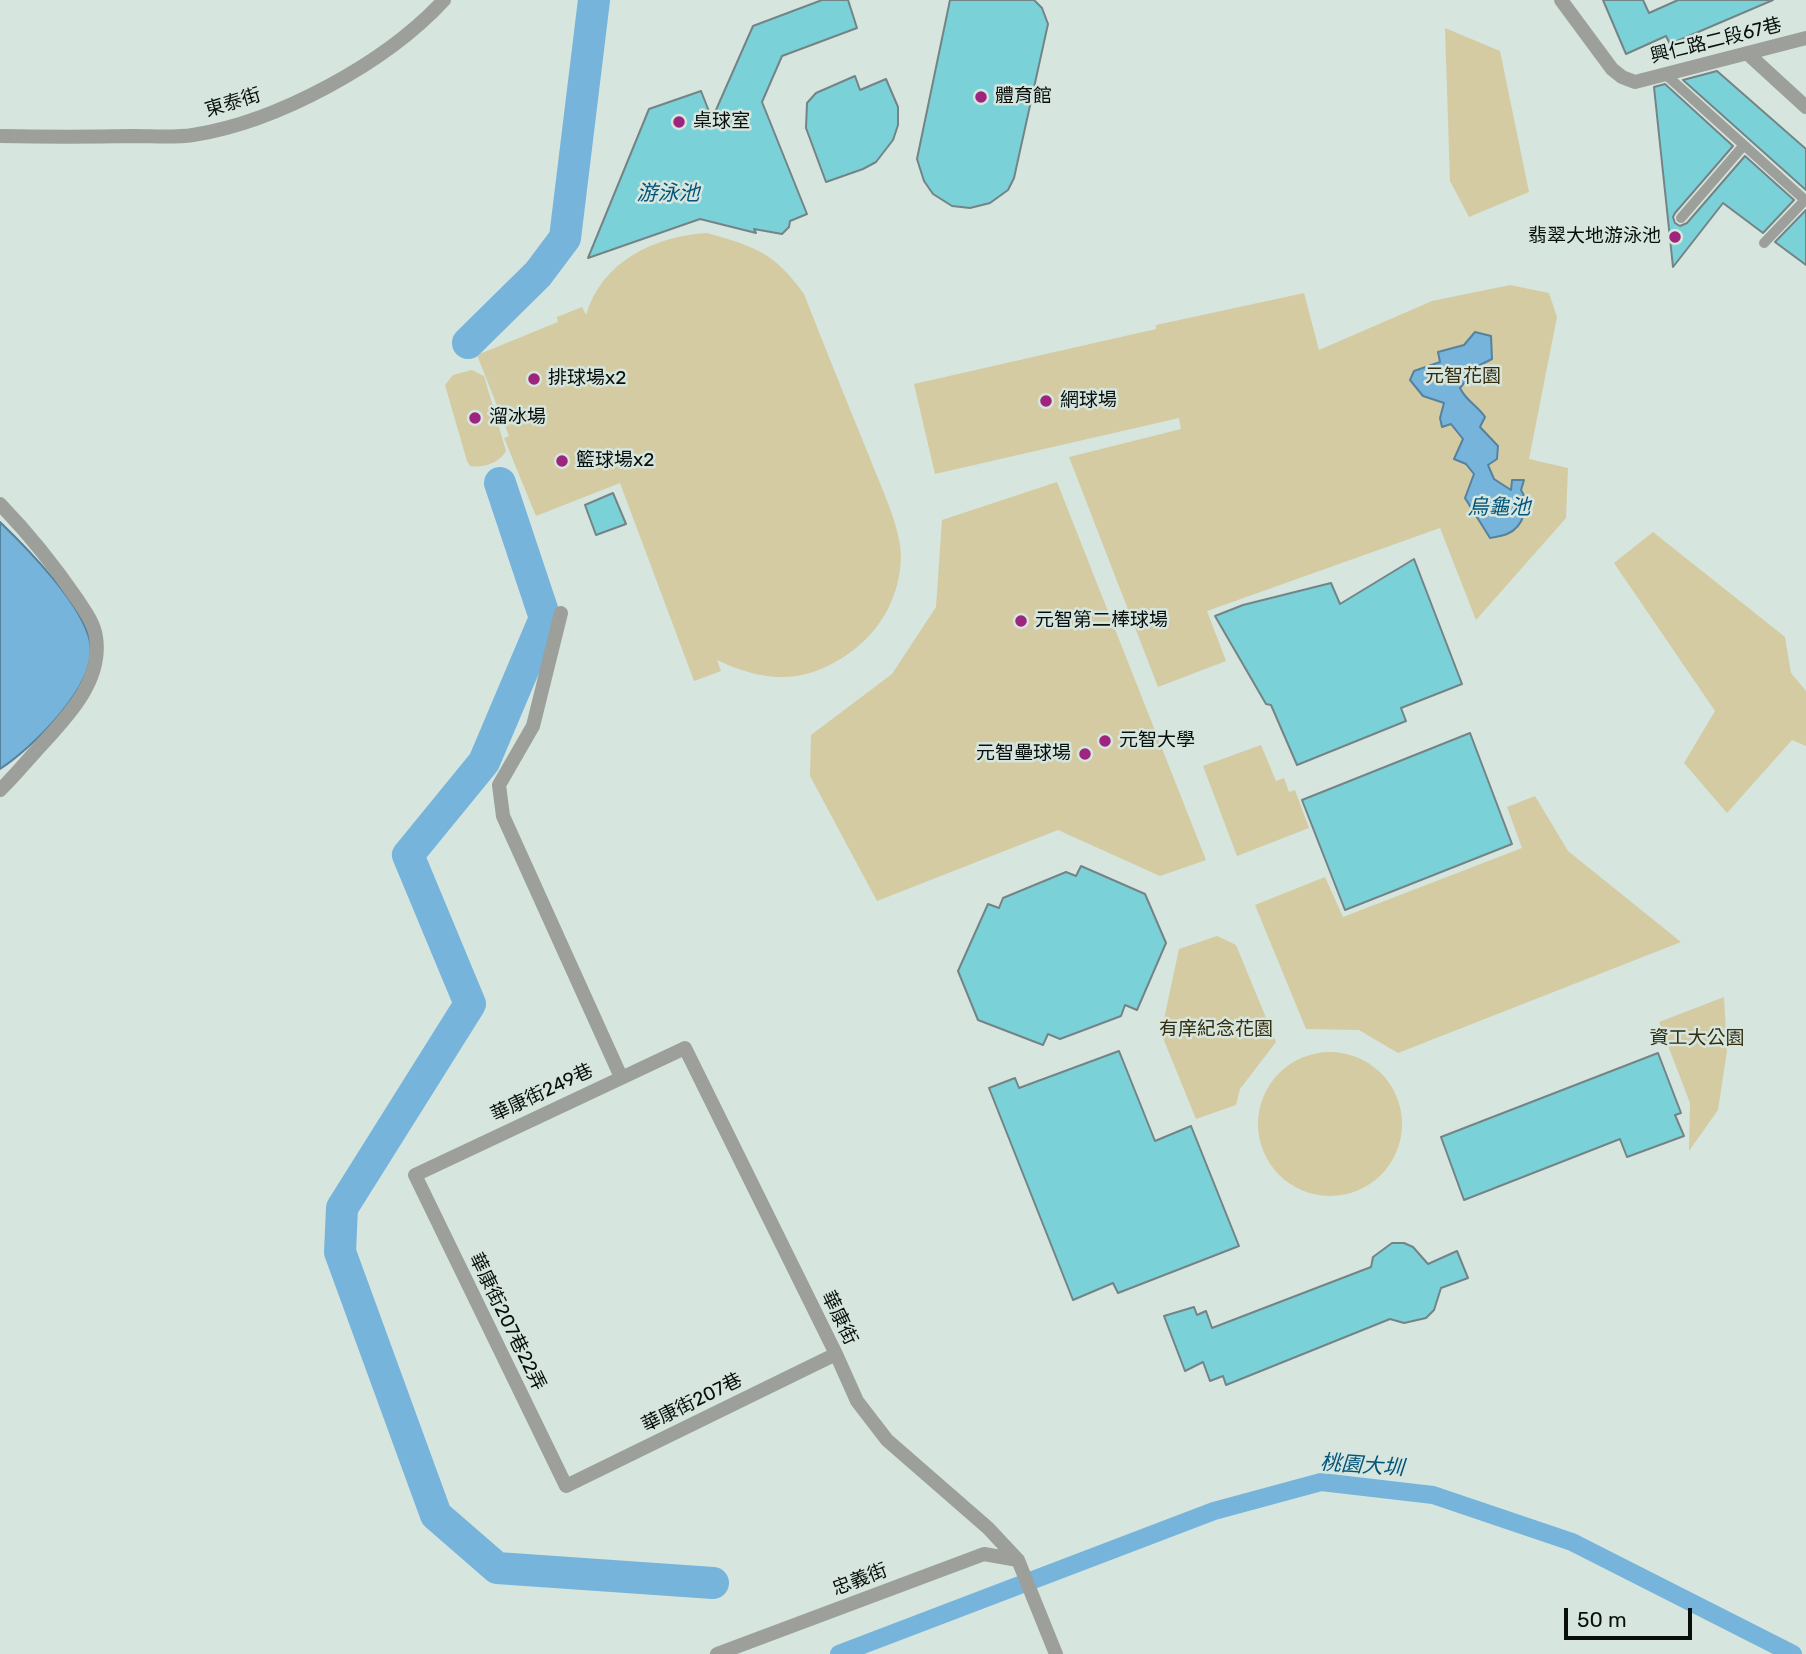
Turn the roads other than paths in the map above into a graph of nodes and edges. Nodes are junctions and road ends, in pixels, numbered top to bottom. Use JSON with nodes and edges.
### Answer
{"nodes":[{"id":1,"x":444,"y":0,"type":"edge"},
{"id":2,"x":1561,"y":0,"type":"edge"},
{"id":3,"x":1806,"y":38,"type":"edge"},
{"id":4,"x":1747,"y":53,"type":"junction"},
{"id":5,"x":1665,"y":74,"type":"junction"},
{"id":6,"x":1806,"y":107,"type":"edge"},
{"id":7,"x":0,"y":136,"type":"edge"},
{"id":8,"x":1744,"y":145,"type":"junction"},
{"id":9,"x":1805,"y":200,"type":"edge"},
{"id":10,"x":1681,"y":218,"type":"dead end"},
{"id":11,"x":1764,"y":243,"type":"dead end"},
{"id":12,"x":0,"y":504,"type":"edge"},
{"id":13,"x":561,"y":613,"type":"dead end"},
{"id":14,"x":0,"y":790,"type":"edge"},
{"id":15,"x":685,"y":1048,"type":"joint"},
{"id":16,"x":621,"y":1077,"type":"junction"},
{"id":17,"x":415,"y":1175,"type":"joint"},
{"id":18,"x":836,"y":1354,"type":"junction"},
{"id":19,"x":566,"y":1486,"type":"joint"},
{"id":20,"x":1018,"y":1560,"type":"junction"},
{"id":21,"x":717,"y":1654,"type":"edge"},
{"id":22,"x":1056,"y":1654,"type":"edge"}],
"edges":[{"from":1,"to":7,"type":"street","name":"東泰街"},
{"from":2,"to":5,"type":"street","name":"興仁路二段67巷"},
{"from":3,"to":4,"type":"street","name":"興仁路二段67巷"},
{"from":4,"to":5,"type":"street","name":"興仁路二段67巷"},
{"from":4,"to":6,"type":"street"},
{"from":5,"to":8,"type":"street"},
{"from":8,"to":9,"type":"street"},
{"from":8,"to":10,"type":"street"},
{"from":9,"to":11,"type":"street"},
{"from":12,"to":14,"type":"street"},
{"from":13,"to":16,"type":"street"},
{"from":15,"to":16,"type":"street","name":"華康街249巷"},
{"from":15,"to":18,"type":"street","name":"華康街"},
{"from":16,"to":17,"type":"street","name":"華康街249巷"},
{"from":17,"to":19,"type":"street","name":"華康街207巷22弄"},
{"from":18,"to":19,"type":"street","name":"華康街207巷"},
{"from":18,"to":20,"type":"street","name":"華康街"},
{"from":20,"to":21,"type":"street","name":"忠義街"},
{"from":20,"to":22,"type":"street"}]}
